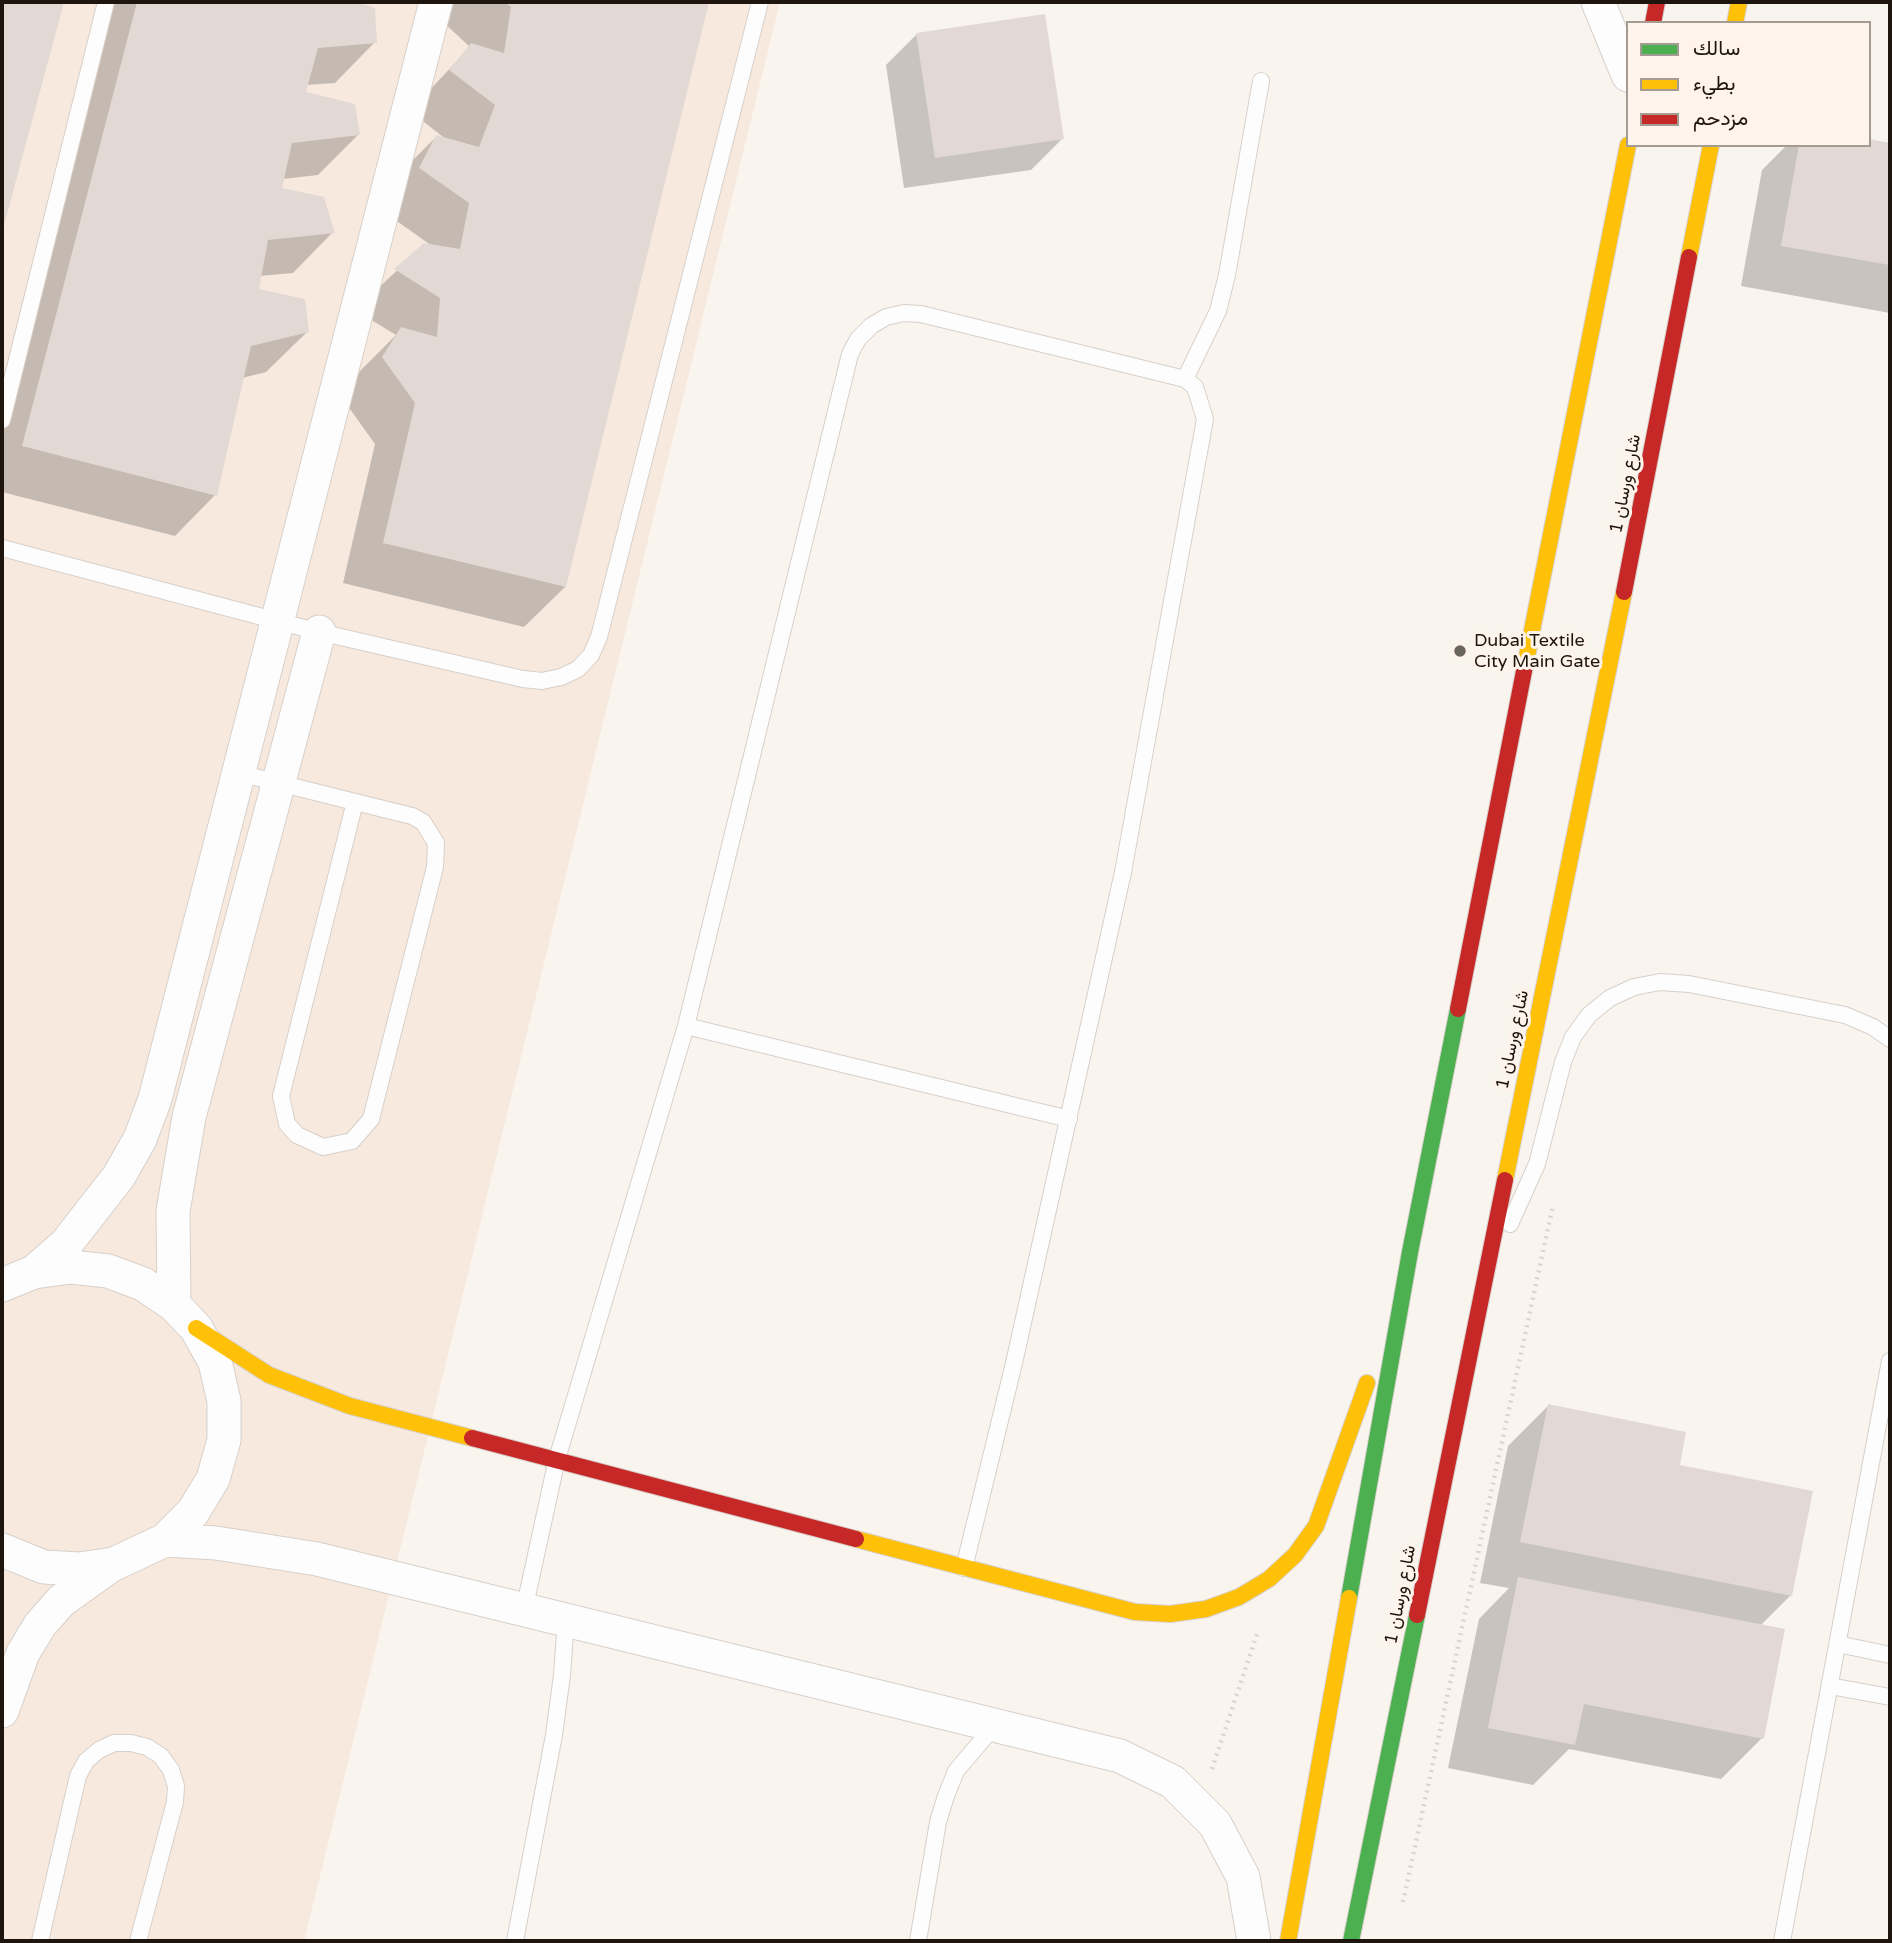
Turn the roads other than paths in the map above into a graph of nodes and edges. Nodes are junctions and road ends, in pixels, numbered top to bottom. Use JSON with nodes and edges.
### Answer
{"nodes":[{"id":1,"x":106,"y":2,"type":"edge"},
{"id":2,"x":436,"y":2,"type":"edge"},
{"id":3,"x":760,"y":2,"type":"edge"},
{"id":4,"x":1598,"y":2,"type":"edge"},
{"id":5,"x":1657,"y":2,"type":"edge"},
{"id":6,"x":1739,"y":2,"type":"edge"},
{"id":7,"x":1653,"y":21,"type":"edge"},
{"id":8,"x":1734,"y":21,"type":"edge"},
{"id":9,"x":1626,"y":70,"type":"edge"},
{"id":10,"x":1261,"y":81,"type":"dead end"},
{"id":11,"x":1628,"y":147,"type":"edge"},
{"id":12,"x":1711,"y":147,"type":"edge"},
{"id":13,"x":1185,"y":379,"type":"junction"},
{"id":14,"x":2,"y":420,"type":"edge"},
{"id":15,"x":2,"y":548,"type":"edge"},
{"id":16,"x":277,"y":620,"type":"junction"},
{"id":17,"x":319,"y":632,"type":"junction"},
{"id":18,"x":239,"y":773,"type":"junction"},
{"id":19,"x":279,"y":783,"type":"junction"},
{"id":20,"x":355,"y":802,"type":"junction"},
{"id":21,"x":686,"y":1026,"type":"junction"},
{"id":22,"x":1890,"y":1039,"type":"edge"},
{"id":23,"x":1069,"y":1119,"type":"junction"},
{"id":24,"x":1410,"y":1252,"type":"junction"},
{"id":25,"x":1488,"y":1258,"type":"junction"},
{"id":26,"x":34,"y":1272,"type":"junction"},
{"id":27,"x":2,"y":1285,"type":"edge"},
{"id":28,"x":185,"y":1317,"type":"junction"},
{"id":29,"x":1890,"y":1361,"type":"edge"},
{"id":30,"x":557,"y":1458,"type":"junction"},
{"id":31,"x":164,"y":1540,"type":"junction"},
{"id":32,"x":2,"y":1550,"type":"edge"},
{"id":33,"x":114,"y":1564,"type":"junction"},
{"id":34,"x":964,"y":1568,"type":"junction"},
{"id":35,"x":524,"y":1610,"type":"junction"},
{"id":36,"x":566,"y":1620,"type":"junction"},
{"id":37,"x":1838,"y":1644,"type":"junction"},
{"id":38,"x":1890,"y":1655,"type":"edge"},
{"id":39,"x":1830,"y":1686,"type":"junction"},
{"id":40,"x":1890,"y":1697,"type":"edge"},
{"id":41,"x":2,"y":1711,"type":"edge"},
{"id":42,"x":996,"y":1724,"type":"junction"},
{"id":43,"x":40,"y":1941,"type":"edge"},
{"id":44,"x":138,"y":1941,"type":"edge"},
{"id":45,"x":514,"y":1941,"type":"edge"},
{"id":46,"x":918,"y":1941,"type":"edge"},
{"id":47,"x":1254,"y":1941,"type":"edge"},
{"id":48,"x":1288,"y":1941,"type":"edge"},
{"id":49,"x":1351,"y":1941,"type":"edge"},
{"id":50,"x":1782,"y":1941,"type":"edge"}],
"edges":[{"from":1,"to":14,"type":"lane"},
{"from":2,"to":16,"type":"street"},
{"from":3,"to":17,"type":"lane"},
{"from":4,"to":9,"type":"street"},
{"from":5,"to":7,"type":"street"},
{"from":6,"to":8,"type":"street"},
{"from":10,"to":13,"type":"lane"},
{"from":11,"to":24,"type":"street"},
{"from":12,"to":25,"type":"street","name":"شارع ورسان 1"},
{"from":13,"to":21,"type":"lane"},
{"from":13,"to":23,"type":"lane"},
{"from":15,"to":16,"type":"lane"},
{"from":16,"to":17,"type":"lane"},
{"from":16,"to":18,"type":"street"},
{"from":17,"to":19,"type":"street"},
{"from":18,"to":19,"type":"lane"},
{"from":18,"to":26,"type":"street"},
{"from":19,"to":20,"type":"lane"},
{"from":19,"to":28,"type":"street"},
{"from":20,"to":20,"type":"lane"},
{"from":21,"to":23,"type":"lane"},
{"from":21,"to":30,"type":"lane"},
{"from":22,"to":25,"type":"lane"},
{"from":23,"to":34,"type":"lane"},
{"from":24,"to":34,"type":"street"},
{"from":24,"to":48,"type":"street"},
{"from":25,"to":49,"type":"street","name":"شارع ورسان 1"},
{"from":26,"to":27,"type":"street"},
{"from":26,"to":28,"type":"street"},
{"from":28,"to":30,"type":"street"},
{"from":28,"to":31,"type":"street"},
{"from":29,"to":37,"type":"lane"},
{"from":30,"to":34,"type":"street"},
{"from":30,"to":35,"type":"lane"},
{"from":31,"to":33,"type":"street"},
{"from":31,"to":35,"type":"street"},
{"from":32,"to":33,"type":"street"},
{"from":33,"to":41,"type":"street"},
{"from":35,"to":36,"type":"street"},
{"from":36,"to":42,"type":"street"},
{"from":36,"to":45,"type":"lane"},
{"from":37,"to":38,"type":"lane"},
{"from":37,"to":39,"type":"lane"},
{"from":39,"to":40,"type":"lane"},
{"from":39,"to":50,"type":"lane"},
{"from":42,"to":46,"type":"lane"},
{"from":42,"to":47,"type":"street"},
{"from":43,"to":44,"type":"lane"}]}
